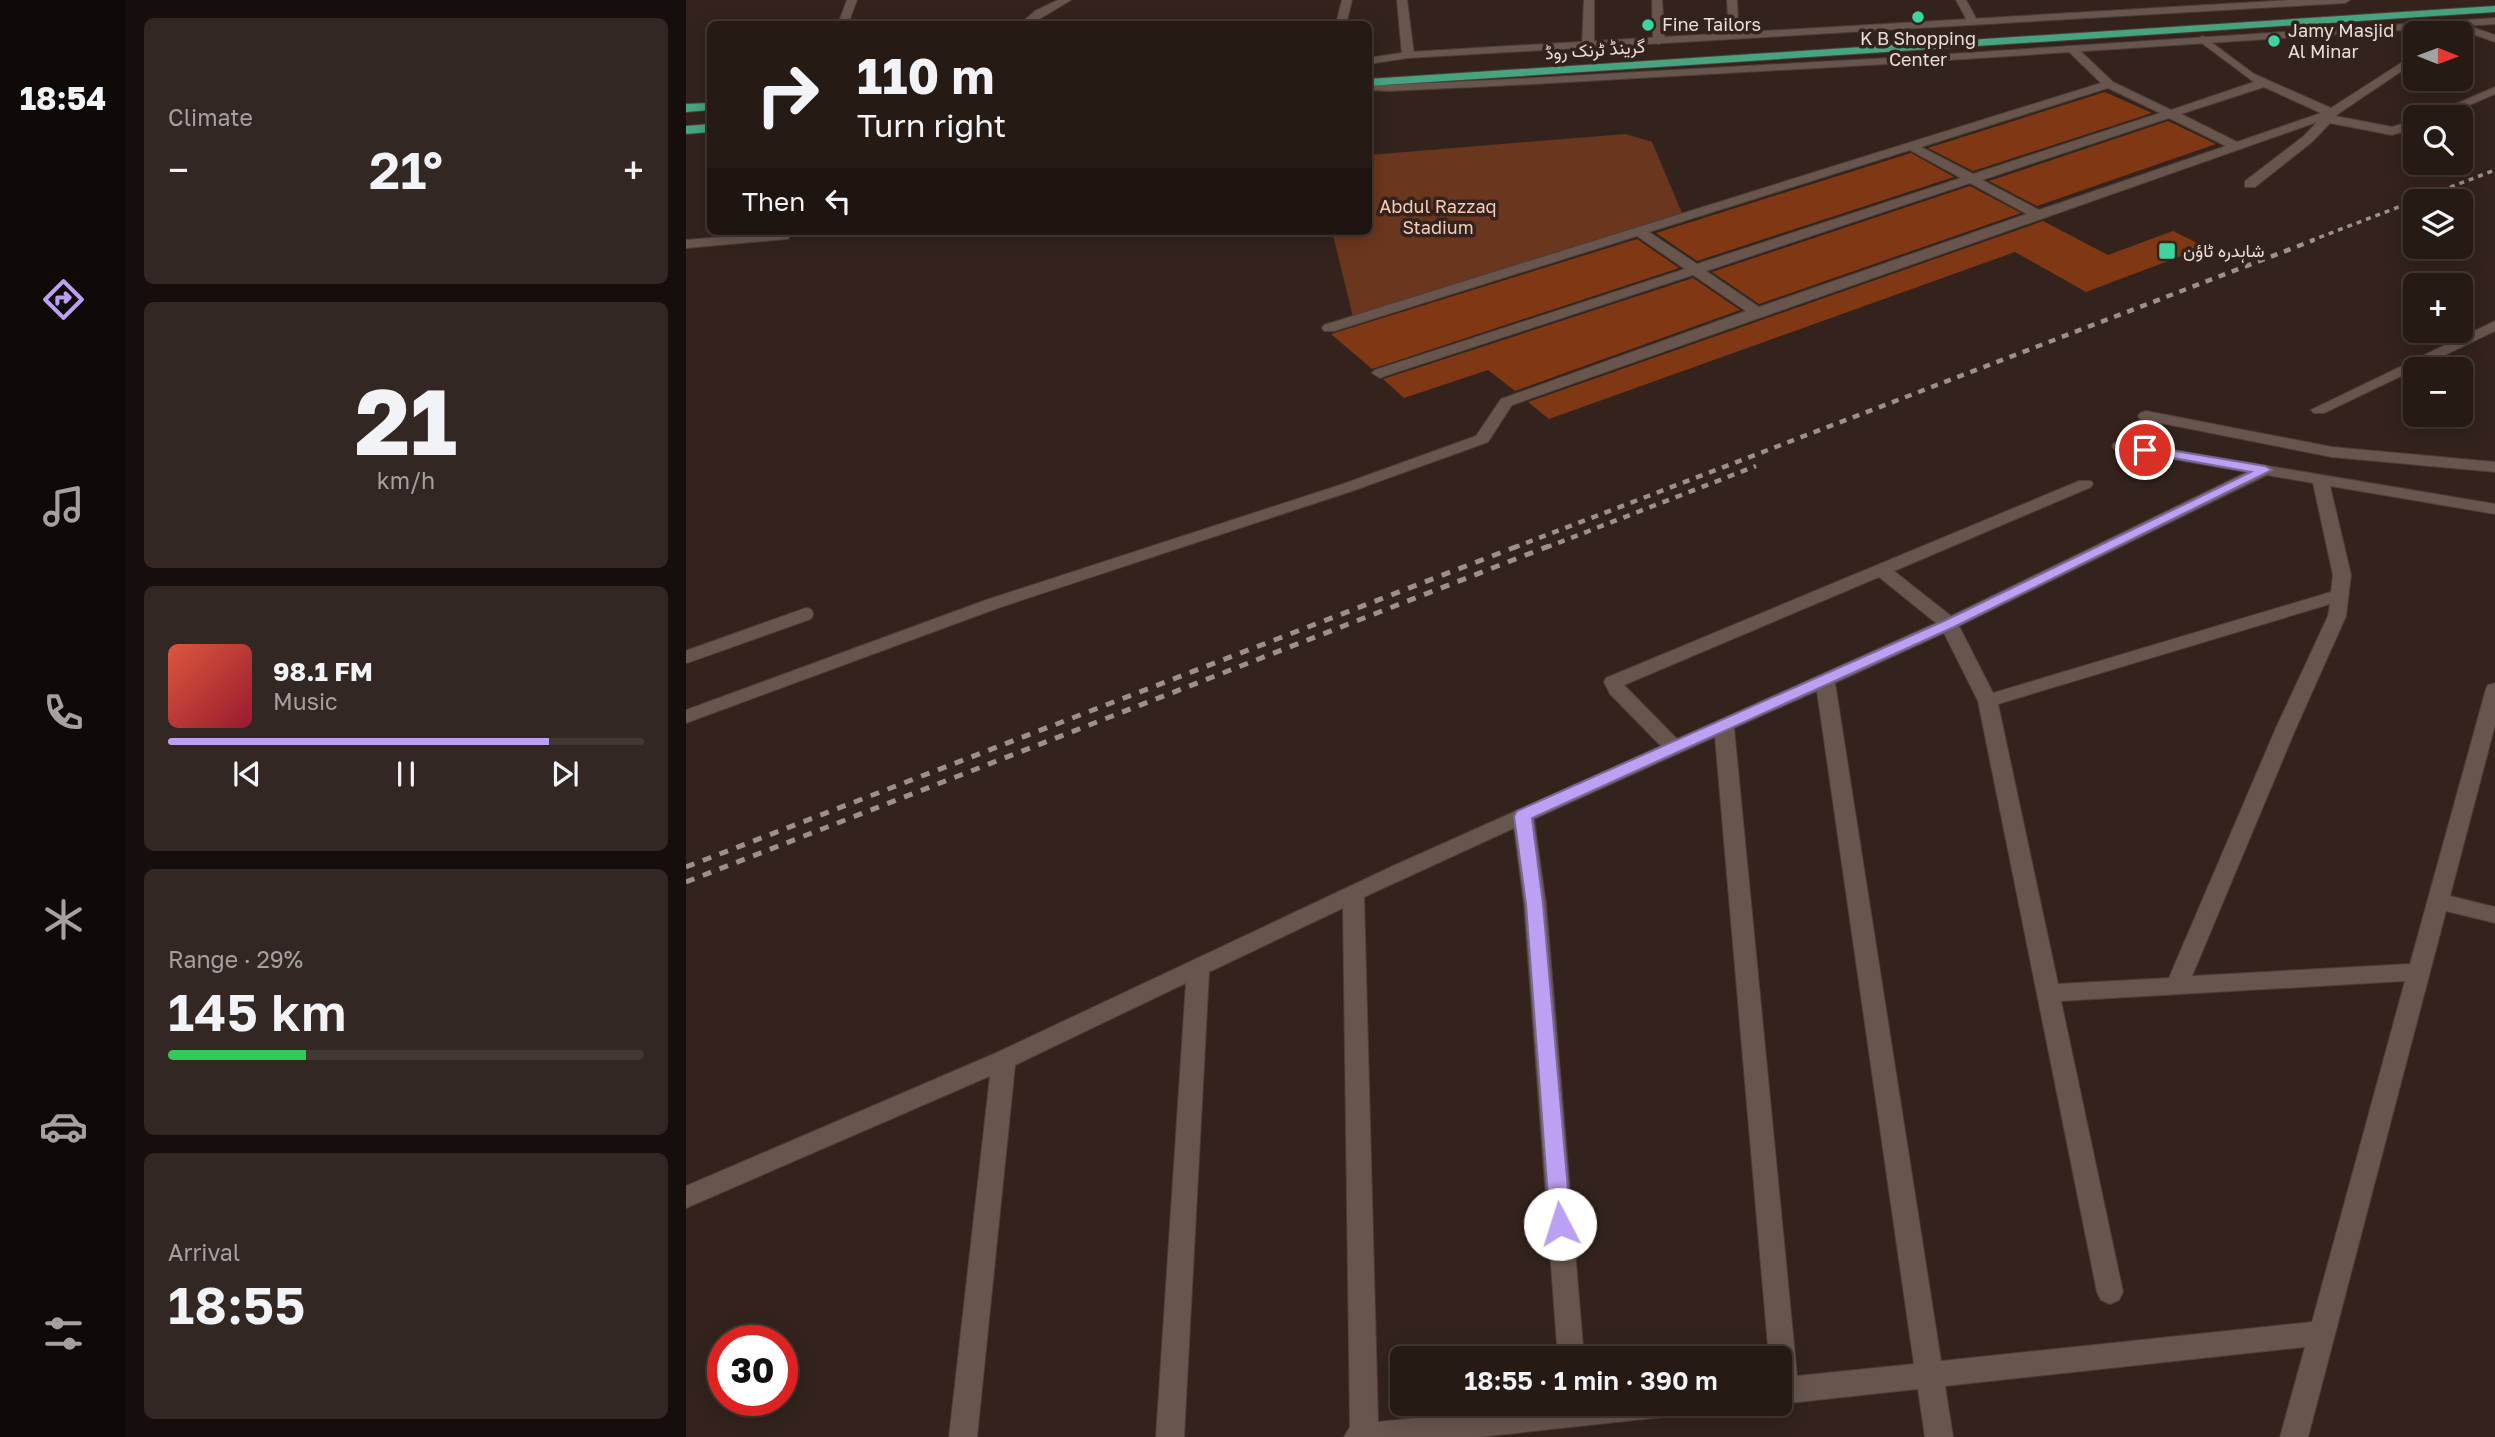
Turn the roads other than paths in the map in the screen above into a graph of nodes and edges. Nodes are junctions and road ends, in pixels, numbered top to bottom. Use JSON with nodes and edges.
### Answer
{"nodes":[{"id":1,"x":852,"y":0,"type":"edge"},
{"id":2,"x":1066,"y":0,"type":"edge"},
{"id":3,"x":1347,"y":0,"type":"edge"},
{"id":4,"x":1402,"y":0,"type":"edge"},
{"id":5,"x":1589,"y":0,"type":"edge"},
{"id":6,"x":1657,"y":0,"type":"edge"},
{"id":7,"x":1732,"y":0,"type":"edge"},
{"id":8,"x":1961,"y":0,"type":"edge"},
{"id":9,"x":2345,"y":0,"type":"edge"},
{"id":10,"x":2285,"y":2,"type":"edge"},
{"id":11,"x":2495,"y":2,"type":"edge"},
{"id":12,"x":2495,"y":9,"type":"edge"},
{"id":13,"x":844,"y":21,"type":"edge"},
{"id":14,"x":1029,"y":21,"type":"edge"},
{"id":15,"x":1341,"y":21,"type":"edge"},
{"id":16,"x":2495,"y":21,"type":"edge"},
{"id":17,"x":1973,"y":22,"type":"junction"},
{"id":18,"x":2473,"y":22,"type":"edge"},
{"id":19,"x":2403,"y":26,"type":"edge"},
{"id":20,"x":2473,"y":30,"type":"edge"},
{"id":21,"x":1735,"y":36,"type":"junction"},
{"id":22,"x":2495,"y":38,"type":"edge"},
{"id":23,"x":2203,"y":39,"type":"junction"},
{"id":24,"x":1659,"y":41,"type":"junction"},
{"id":25,"x":1588,"y":45,"type":"junction"},
{"id":26,"x":2071,"y":48,"type":"junction"},
{"id":27,"x":1408,"y":55,"type":"junction"},
{"id":28,"x":1372,"y":60,"type":"edge"},
{"id":29,"x":2403,"y":65,"type":"edge"},
{"id":30,"x":1372,"y":69,"type":"edge"},
{"id":31,"x":2264,"y":83,"type":"junction"},
{"id":32,"x":1372,"y":84,"type":"edge"},
{"id":33,"x":2109,"y":84,"type":"junction"},
{"id":34,"x":1372,"y":85,"type":"edge"},
{"id":35,"x":2495,"y":90,"type":"edge"},
{"id":36,"x":2460,"y":105,"type":"edge"},
{"id":37,"x":707,"y":107,"type":"edge"},
{"id":38,"x":686,"y":108,"type":"edge"},
{"id":39,"x":2171,"y":114,"type":"junction"},
{"id":40,"x":2326,"y":116,"type":"junction"},
{"id":41,"x":707,"y":128,"type":"edge"},
{"id":42,"x":2403,"y":128,"type":"edge"},
{"id":43,"x":686,"y":130,"type":"edge"},
{"id":44,"x":1911,"y":146,"type":"junction"},
{"id":45,"x":2236,"y":146,"type":"junction"},
{"id":46,"x":1972,"y":179,"type":"junction"},
{"id":47,"x":2250,"y":184,"type":"dead end"},
{"id":48,"x":2038,"y":215,"type":"junction"},
{"id":49,"x":1639,"y":231,"type":"junction"},
{"id":50,"x":782,"y":239,"type":"edge"},
{"id":51,"x":686,"y":244,"type":"edge"},
{"id":52,"x":1695,"y":270,"type":"junction"},
{"id":53,"x":1757,"y":312,"type":"junction"},
{"id":54,"x":2495,"y":325,"type":"edge"},
{"id":55,"x":1329,"y":328,"type":"dead end"},
{"id":56,"x":1380,"y":373,"type":"dead end"},
{"id":57,"x":2319,"y":410,"type":"dead end"},
{"id":58,"x":2146,"y":416,"type":"dead end"},
{"id":59,"x":2120,"y":446,"type":"dead end"},
{"id":60,"x":2495,"y":467,"type":"edge"},
{"id":61,"x":2265,"y":470,"type":"junction"},
{"id":62,"x":2320,"y":480,"type":"junction"},
{"id":63,"x":2085,"y":484,"type":"dead end"},
{"id":64,"x":2495,"y":509,"type":"edge"},
{"id":65,"x":1882,"y":570,"type":"junction"},
{"id":66,"x":2339,"y":595,"type":"junction"},
{"id":67,"x":807,"y":614,"type":"dead end"},
{"id":68,"x":1949,"y":624,"type":"junction"},
{"id":69,"x":686,"y":657,"type":"edge"},
{"id":70,"x":1825,"y":678,"type":"junction"},
{"id":71,"x":2495,"y":689,"type":"edge"},
{"id":72,"x":1988,"y":701,"type":"junction"},
{"id":73,"x":686,"y":717,"type":"edge"},
{"id":74,"x":1724,"y":724,"type":"junction"},
{"id":75,"x":1674,"y":747,"type":"junction"},
{"id":76,"x":1523,"y":816,"type":"junction"},
{"id":77,"x":1353,"y":894,"type":"junction"},
{"id":78,"x":2438,"y":901,"type":"junction"},
{"id":79,"x":2495,"y":915,"type":"edge"},
{"id":80,"x":1198,"y":968,"type":"junction"},
{"id":81,"x":2419,"y":972,"type":"junction"},
{"id":82,"x":2177,"y":986,"type":"junction"},
{"id":83,"x":2050,"y":993,"type":"junction"},
{"id":84,"x":1004,"y":1060,"type":"junction"},
{"id":85,"x":686,"y":1197,"type":"edge"},
{"id":86,"x":2110,"y":1292,"type":"dead end"},
{"id":87,"x":2322,"y":1333,"type":"junction"},
{"id":88,"x":1570,"y":1346,"type":"edge"},
{"id":89,"x":1778,"y":1346,"type":"edge"},
{"id":90,"x":1928,"y":1375,"type":"junction"},
{"id":91,"x":1792,"y":1389,"type":"edge"},
{"id":92,"x":1515,"y":1416,"type":"edge"},
{"id":93,"x":1364,"y":1436,"type":"edge"},
{"id":94,"x":963,"y":1437,"type":"edge"},
{"id":95,"x":1170,"y":1437,"type":"edge"},
{"id":96,"x":1358,"y":1437,"type":"edge"},
{"id":97,"x":1939,"y":1437,"type":"edge"},
{"id":98,"x":2294,"y":1437,"type":"edge"}],
"edges":[{"from":1,"to":13,"type":"street"},
{"from":2,"to":14,"type":"street"},
{"from":3,"to":15,"type":"street"},
{"from":4,"to":27,"type":"street"},
{"from":5,"to":25,"type":"street"},
{"from":6,"to":24,"type":"street"},
{"from":7,"to":21,"type":"street"},
{"from":8,"to":17,"type":"street"},
{"from":9,"to":10,"type":"street"},
{"from":10,"to":17,"type":"street"},
{"from":11,"to":30,"type":"highway","name":"گرینڈ ٹرنک روڈ"},
{"from":12,"to":32,"type":"highway","name":"گرینڈ ٹرنک روڈ"},
{"from":16,"to":18,"type":"street"},
{"from":17,"to":21,"type":"street"},
{"from":19,"to":23,"type":"street"},
{"from":20,"to":22,"type":"street"},
{"from":21,"to":24,"type":"street"},
{"from":23,"to":26,"type":"street"},
{"from":23,"to":31,"type":"street"},
{"from":24,"to":25,"type":"street"},
{"from":25,"to":27,"type":"street"},
{"from":26,"to":33,"type":"street"},
{"from":26,"to":34,"type":"street"},
{"from":27,"to":28,"type":"street"},
{"from":29,"to":40,"type":"street"},
{"from":31,"to":39,"type":"street"},
{"from":31,"to":40,"type":"street"},
{"from":33,"to":39,"type":"street"},
{"from":33,"to":44,"type":"street"},
{"from":35,"to":36,"type":"street"},
{"from":37,"to":38,"type":"highway"},
{"from":39,"to":45,"type":"street"},
{"from":39,"to":46,"type":"street"},
{"from":40,"to":42,"type":"street"},
{"from":40,"to":45,"type":"street"},
{"from":40,"to":47,"type":"street"},
{"from":41,"to":43,"type":"highway"},
{"from":44,"to":46,"type":"street"},
{"from":44,"to":49,"type":"street"},
{"from":45,"to":48,"type":"street"},
{"from":46,"to":48,"type":"street"},
{"from":46,"to":52,"type":"street"},
{"from":48,"to":53,"type":"street"},
{"from":49,"to":52,"type":"street"},
{"from":49,"to":55,"type":"street"},
{"from":50,"to":51,"type":"street"},
{"from":52,"to":53,"type":"street"},
{"from":52,"to":56,"type":"street"},
{"from":53,"to":73,"type":"street"},
{"from":54,"to":57,"type":"street"},
{"from":58,"to":60,"type":"street"},
{"from":59,"to":61,"type":"street"},
{"from":61,"to":62,"type":"street"},
{"from":61,"to":68,"type":"street"},
{"from":62,"to":64,"type":"street"},
{"from":62,"to":66,"type":"street"},
{"from":63,"to":65,"type":"street"},
{"from":65,"to":68,"type":"street"},
{"from":65,"to":75,"type":"street"},
{"from":66,"to":72,"type":"street"},
{"from":66,"to":82,"type":"street"},
{"from":67,"to":69,"type":"lane"},
{"from":68,"to":70,"type":"street"},
{"from":68,"to":72,"type":"street"},
{"from":70,"to":74,"type":"street"},
{"from":70,"to":90,"type":"street"},
{"from":71,"to":78,"type":"street"},
{"from":72,"to":83,"type":"street"},
{"from":74,"to":75,"type":"street"},
{"from":74,"to":89,"type":"street"},
{"from":75,"to":76,"type":"street"},
{"from":76,"to":77,"type":"street"},
{"from":76,"to":88,"type":"street"},
{"from":77,"to":80,"type":"street"},
{"from":77,"to":93,"type":"street"},
{"from":78,"to":79,"type":"street"},
{"from":78,"to":81,"type":"street"},
{"from":80,"to":84,"type":"street"},
{"from":80,"to":95,"type":"street"},
{"from":81,"to":82,"type":"street"},
{"from":81,"to":87,"type":"street"},
{"from":82,"to":83,"type":"street"},
{"from":83,"to":86,"type":"street"},
{"from":84,"to":85,"type":"street"},
{"from":84,"to":94,"type":"street"},
{"from":87,"to":90,"type":"street"},
{"from":87,"to":98,"type":"street"},
{"from":90,"to":91,"type":"street"},
{"from":90,"to":97,"type":"street"},
{"from":92,"to":93,"type":"street"},
{"from":93,"to":96,"type":"street"}]}
